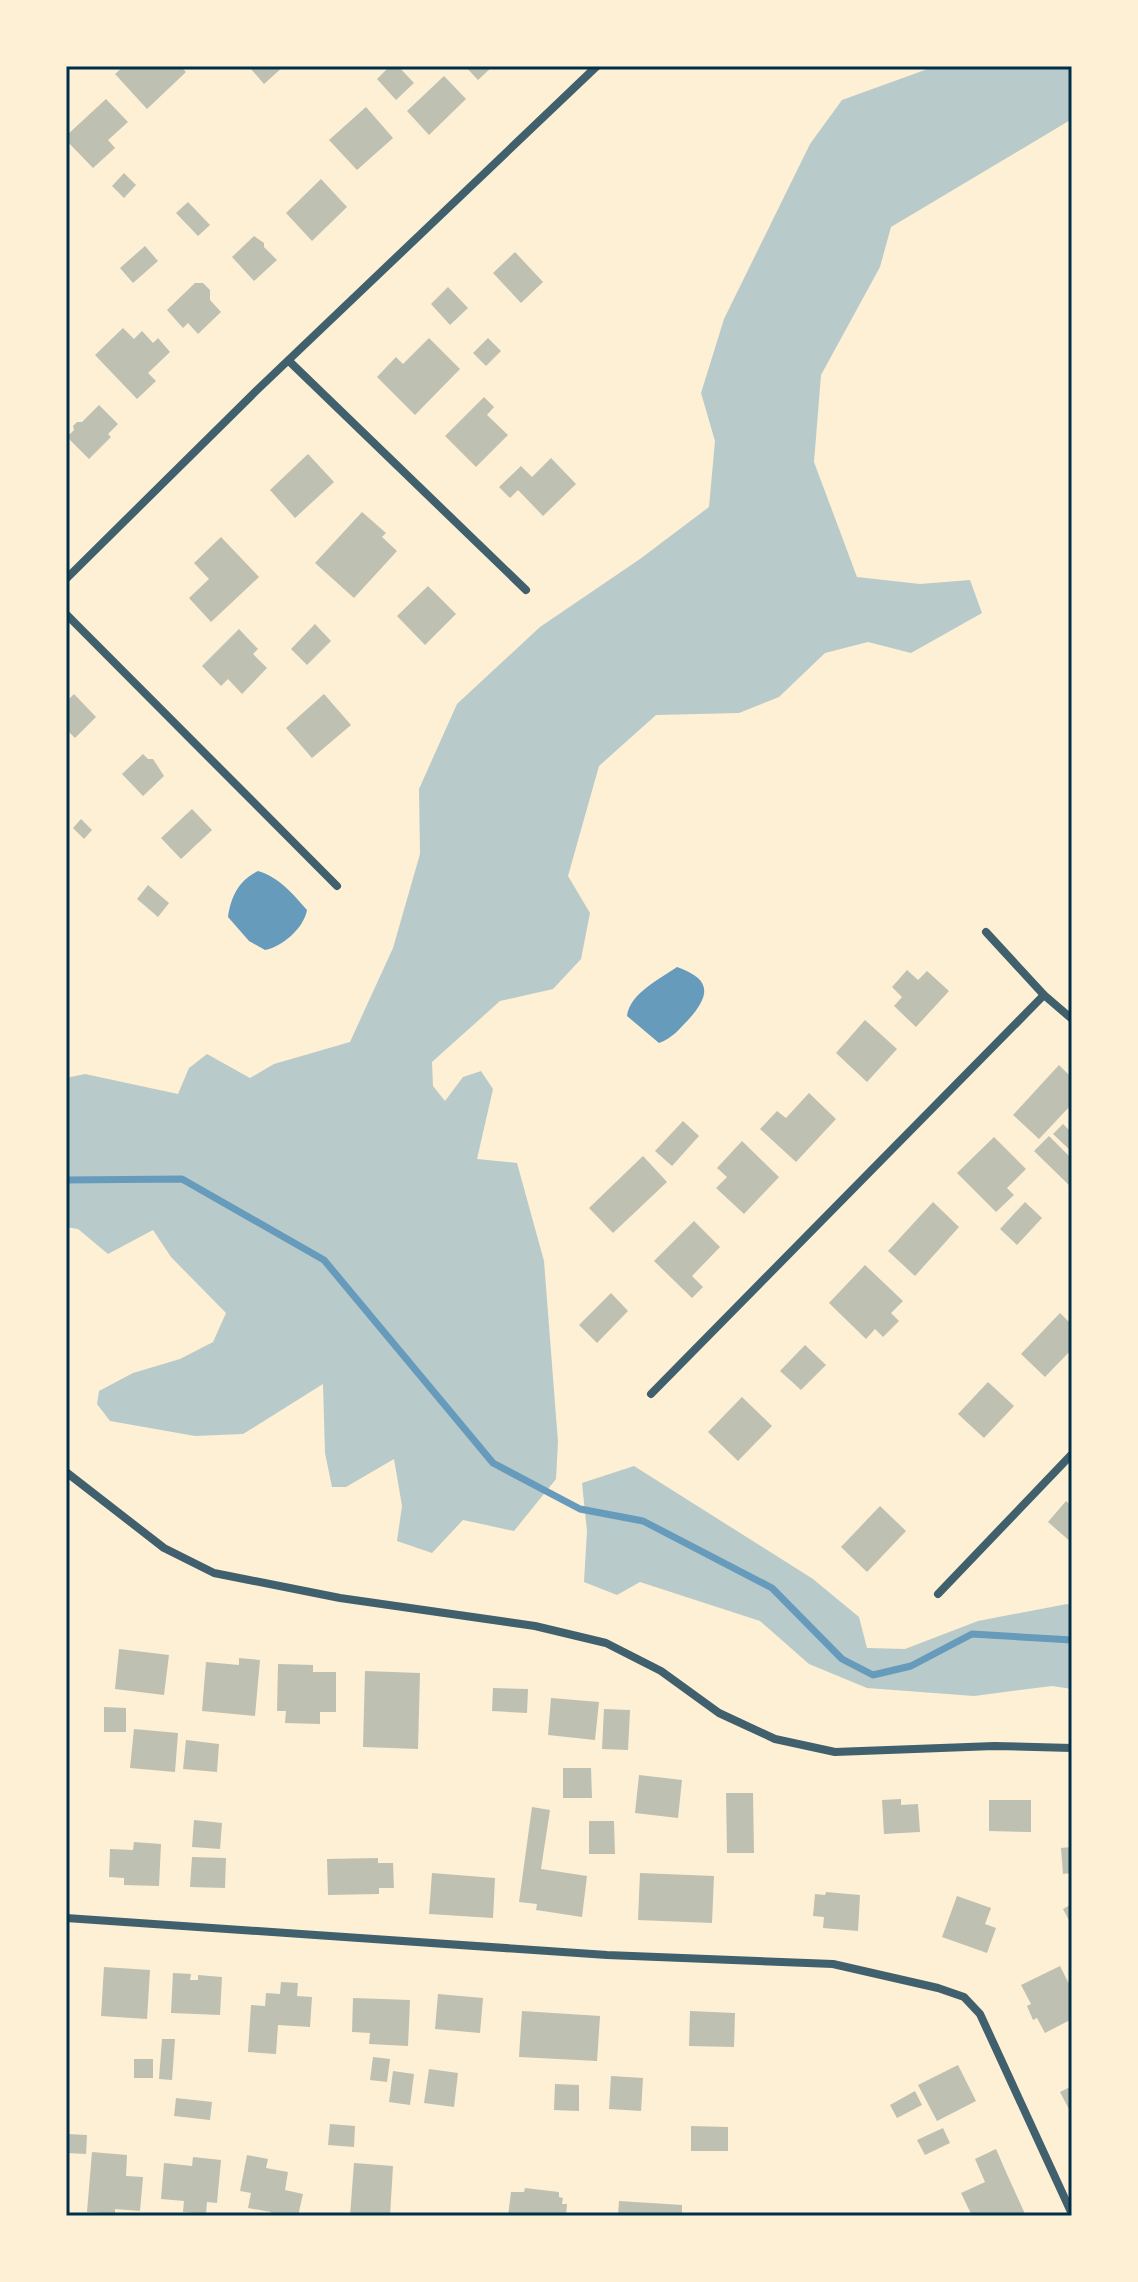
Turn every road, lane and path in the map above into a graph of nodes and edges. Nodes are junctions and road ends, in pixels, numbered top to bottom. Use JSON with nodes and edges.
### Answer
{"nodes":[{"id":1,"x":597,"y":66,"type":"edge"},
{"id":2,"x":289,"y":361,"type":"junction"},
{"id":3,"x":66,"y":579,"type":"edge"},
{"id":4,"x":526,"y":590,"type":"dead end"},
{"id":5,"x":66,"y":614,"type":"edge"},
{"id":6,"x":337,"y":886,"type":"dead end"},
{"id":7,"x":986,"y":932,"type":"dead end"},
{"id":8,"x":1044,"y":995,"type":"junction"},
{"id":9,"x":1072,"y":1019,"type":"edge"},
{"id":10,"x":651,"y":1394,"type":"dead end"},
{"id":11,"x":1072,"y":1454,"type":"edge"},
{"id":12,"x":66,"y":1472,"type":"edge"},
{"id":13,"x":938,"y":1594,"type":"dead end"},
{"id":14,"x":1072,"y":1748,"type":"edge"},
{"id":15,"x":66,"y":1918,"type":"edge"},
{"id":16,"x":1072,"y":2214,"type":"edge"}],
"edges":[{"from":1,"to":2,"type":"street"},
{"from":2,"to":3,"type":"street"},
{"from":2,"to":4,"type":"street"},
{"from":5,"to":6,"type":"street"},
{"from":7,"to":8,"type":"street"},
{"from":8,"to":9,"type":"street"},
{"from":8,"to":10,"type":"street"},
{"from":11,"to":13,"type":"street"},
{"from":12,"to":14,"type":"street"},
{"from":15,"to":16,"type":"street"}]}
